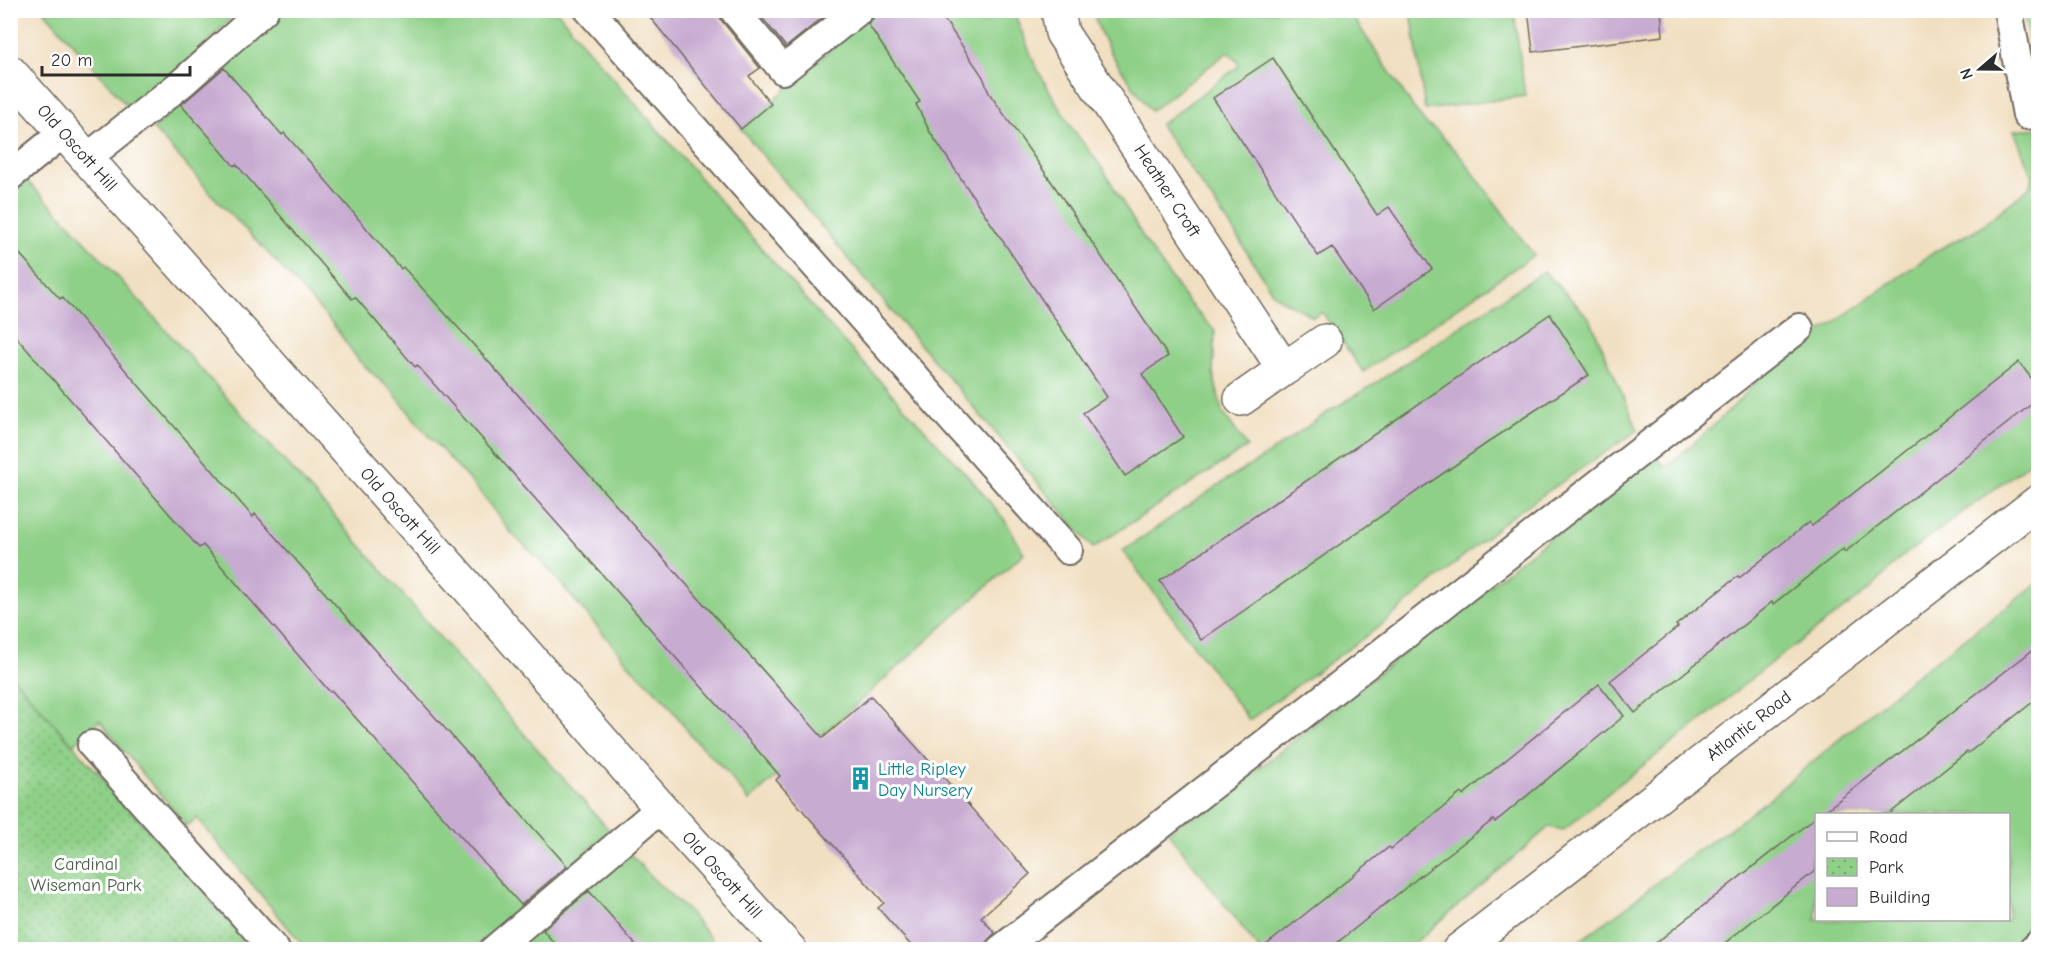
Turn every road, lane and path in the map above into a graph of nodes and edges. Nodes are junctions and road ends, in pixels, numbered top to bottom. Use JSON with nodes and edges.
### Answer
{"nodes":[{"id":1,"x":264,"y":10,"type":"edge"},
{"id":2,"x":590,"y":10,"type":"edge"},
{"id":3,"x":734,"y":10,"type":"edge"},
{"id":4,"x":859,"y":10,"type":"edge"},
{"id":5,"x":1058,"y":10,"type":"edge"},
{"id":6,"x":2008,"y":10,"type":"edge"},
{"id":7,"x":10,"y":72,"type":"edge"},
{"id":8,"x":2027,"y":115,"type":"dead end"},
{"id":9,"x":63,"y":133,"type":"junction"},
{"id":10,"x":87,"y":158,"type":"junction"},
{"id":11,"x":10,"y":176,"type":"edge"},
{"id":12,"x":1799,"y":328,"type":"dead end"},
{"id":13,"x":1325,"y":341,"type":"dead end"},
{"id":14,"x":1284,"y":369,"type":"junction"},
{"id":15,"x":1241,"y":399,"type":"dead end"},
{"id":16,"x":2038,"y":502,"type":"edge"},
{"id":17,"x":1068,"y":550,"type":"dead end"},
{"id":18,"x":92,"y":745,"type":"dead end"},
{"id":19,"x":661,"y":808,"type":"junction"},
{"id":20,"x":2038,"y":945,"type":"edge"},
{"id":21,"x":274,"y":950,"type":"edge"},
{"id":22,"x":494,"y":950,"type":"edge"},
{"id":23,"x":790,"y":950,"type":"edge"},
{"id":24,"x":1000,"y":950,"type":"edge"},
{"id":25,"x":1459,"y":950,"type":"edge"},
{"id":26,"x":2033,"y":950,"type":"edge"}],
"edges":[{"from":1,"to":10,"type":"lane"},
{"from":2,"to":17,"type":"lane"},
{"from":3,"to":4,"type":"lane"},
{"from":5,"to":14,"type":"street","name":"Heather Croft"},
{"from":6,"to":8,"type":"lane"},
{"from":7,"to":9,"type":"street","name":"Old Oscott Hill"},
{"from":9,"to":10,"type":"street","name":"Old Oscott Hill"},
{"from":9,"to":11,"type":"lane"},
{"from":10,"to":19,"type":"street","name":"Old Oscott Hill"},
{"from":12,"to":24,"type":"lane"},
{"from":13,"to":14,"type":"street"},
{"from":14,"to":15,"type":"street"},
{"from":16,"to":25,"type":"street","name":"Atlantic Road"},
{"from":18,"to":21,"type":"lane"},
{"from":19,"to":22,"type":"lane"},
{"from":19,"to":23,"type":"street","name":"Old Oscott Hill"},
{"from":20,"to":26,"type":"lane"}]}
